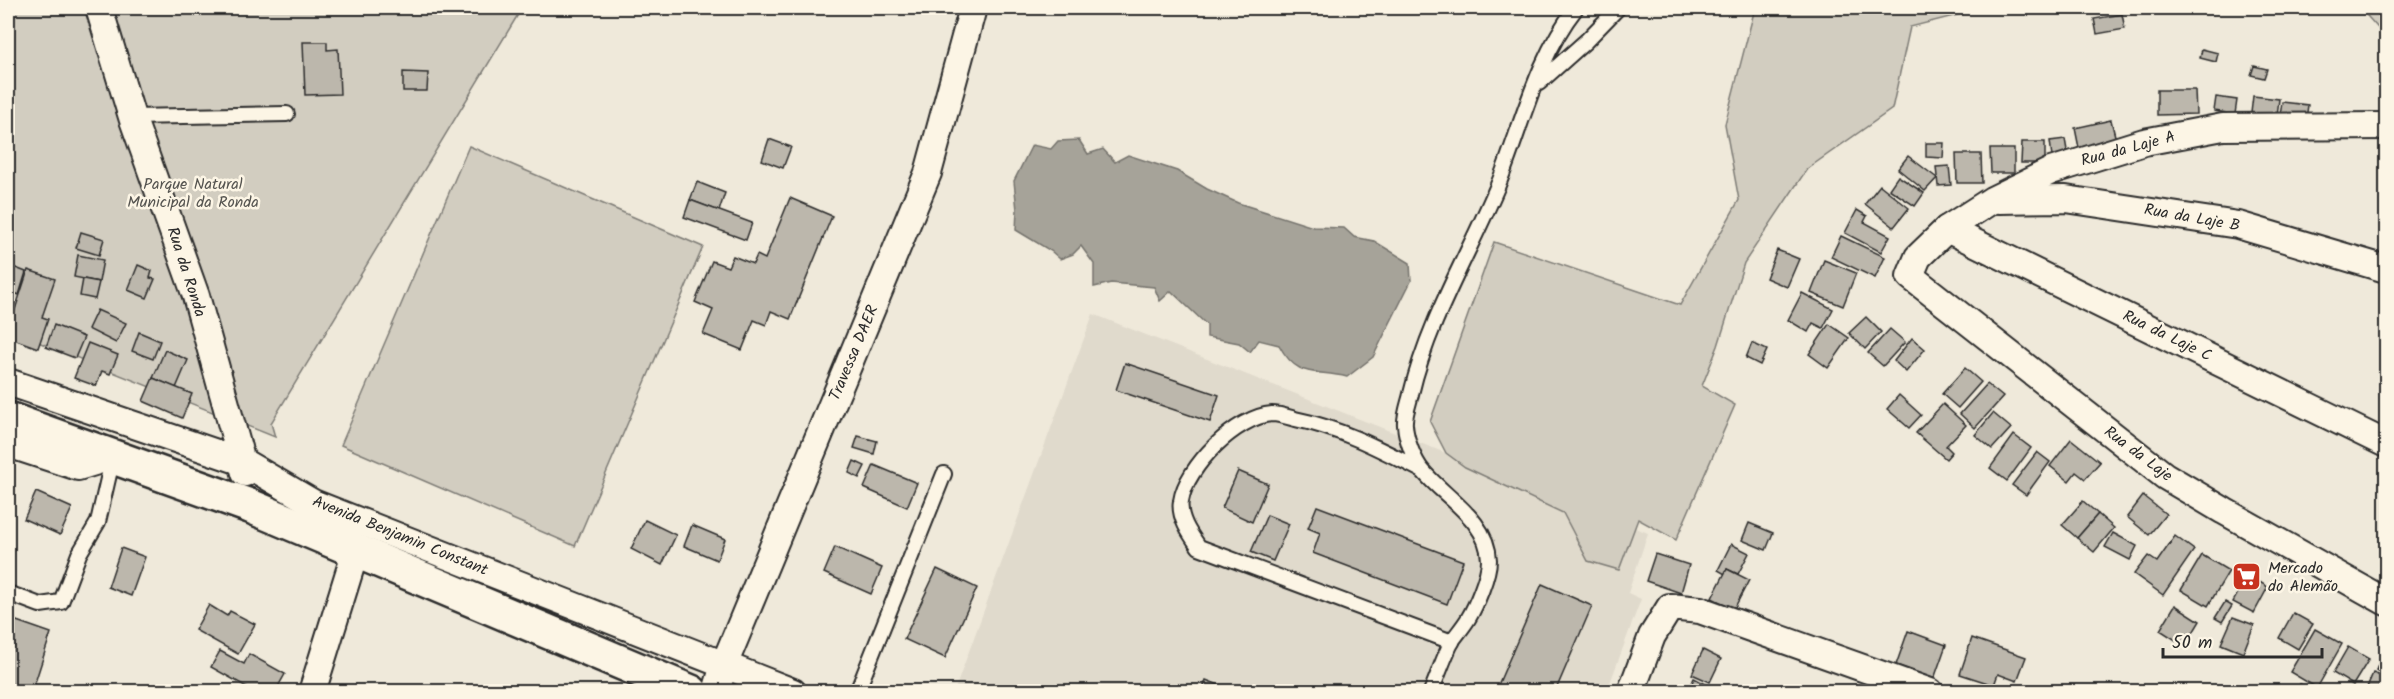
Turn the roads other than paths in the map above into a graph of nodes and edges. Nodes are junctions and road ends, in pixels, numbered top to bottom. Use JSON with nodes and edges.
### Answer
{"nodes":[{"id":1,"x":99,"y":8,"type":"edge"},
{"id":2,"x":973,"y":8,"type":"edge"},
{"id":3,"x":1576,"y":8,"type":"edge"},
{"id":4,"x":1618,"y":8,"type":"edge"},
{"id":5,"x":1534,"y":89,"type":"junction"},
{"id":6,"x":287,"y":114,"type":"dead end"},
{"id":7,"x":132,"y":117,"type":"junction"},
{"id":8,"x":2386,"y":126,"type":"edge"},
{"id":9,"x":1992,"y":200,"type":"junction"},
{"id":10,"x":1947,"y":229,"type":"junction"},
{"id":11,"x":2386,"y":269,"type":"edge"},
{"id":12,"x":1910,"y":276,"type":"joint"},
{"id":13,"x":8,"y":382,"type":"edge"},
{"id":14,"x":8,"y":419,"type":"edge"},
{"id":15,"x":8,"y":444,"type":"edge"},
{"id":16,"x":2386,"y":444,"type":"edge"},
{"id":17,"x":114,"y":456,"type":"junction"},
{"id":18,"x":243,"y":462,"type":"junction"},
{"id":19,"x":1421,"y":470,"type":"junction"},
{"id":20,"x":944,"y":474,"type":"dead end"},
{"id":21,"x":250,"y":506,"type":"junction"},
{"id":22,"x":356,"y":550,"type":"junction"},
{"id":23,"x":8,"y":593,"type":"edge"},
{"id":24,"x":2386,"y":602,"type":"edge"},
{"id":25,"x":1452,"y":642,"type":"junction"},
{"id":26,"x":724,"y":665,"type":"junction"},
{"id":27,"x":312,"y":692,"type":"edge"},
{"id":28,"x":691,"y":692,"type":"edge"},
{"id":29,"x":716,"y":692,"type":"edge"},
{"id":30,"x":792,"y":692,"type":"edge"},
{"id":31,"x":857,"y":692,"type":"edge"},
{"id":32,"x":1431,"y":692,"type":"edge"},
{"id":33,"x":1631,"y":692,"type":"edge"},
{"id":34,"x":1930,"y":692,"type":"edge"}],
"edges":[{"from":1,"to":7,"type":"street","name":"Rua da Ronda"},
{"from":2,"to":26,"type":"street","name":"Travessa DAER"},
{"from":3,"to":5,"type":"lane"},
{"from":4,"to":5,"type":"lane"},
{"from":5,"to":19,"type":"lane"},
{"from":6,"to":7,"type":"lane"},
{"from":7,"to":18,"type":"street","name":"Rua da Ronda"},
{"from":8,"to":9,"type":"street","name":"Rua da Laje A"},
{"from":9,"to":10,"type":"street","name":"Rua da Laje A"},
{"from":9,"to":11,"type":"street","name":"Rua da Laje B"},
{"from":10,"to":12,"type":"street","name":"Rua da Laje A"},
{"from":10,"to":16,"type":"street","name":"Rua da Laje C"},
{"from":12,"to":24,"type":"street","name":"Rua da Laje"},
{"from":13,"to":18,"type":"street","name":"Avenida Benjamin Constant"},
{"from":14,"to":17,"type":"main road","name":"Avenida Benjamin Constant"},
{"from":15,"to":17,"type":"street"},
{"from":17,"to":21,"type":"main road","name":"Avenida Benjamin Constant"},
{"from":17,"to":23,"type":"lane"},
{"from":18,"to":21,"type":"street","name":"Rua da Ronda"},
{"from":18,"to":26,"type":"street","name":"Avenida Benjamin Constant"},
{"from":19,"to":25,"type":"lane"},
{"from":19,"to":25,"type":"lane"},
{"from":20,"to":31,"type":"lane"},
{"from":21,"to":22,"type":"main road","name":"Avenida Benjamin Constant"},
{"from":22,"to":27,"type":"street"},
{"from":22,"to":28,"type":"main road","name":"Avenida Benjamin Constant"},
{"from":25,"to":32,"type":"lane"},
{"from":26,"to":29,"type":"street","name":"Travessa DAER"},
{"from":26,"to":30,"type":"street","name":"Avenida Benjamin Constant"},
{"from":33,"to":34,"type":"street"}]}
